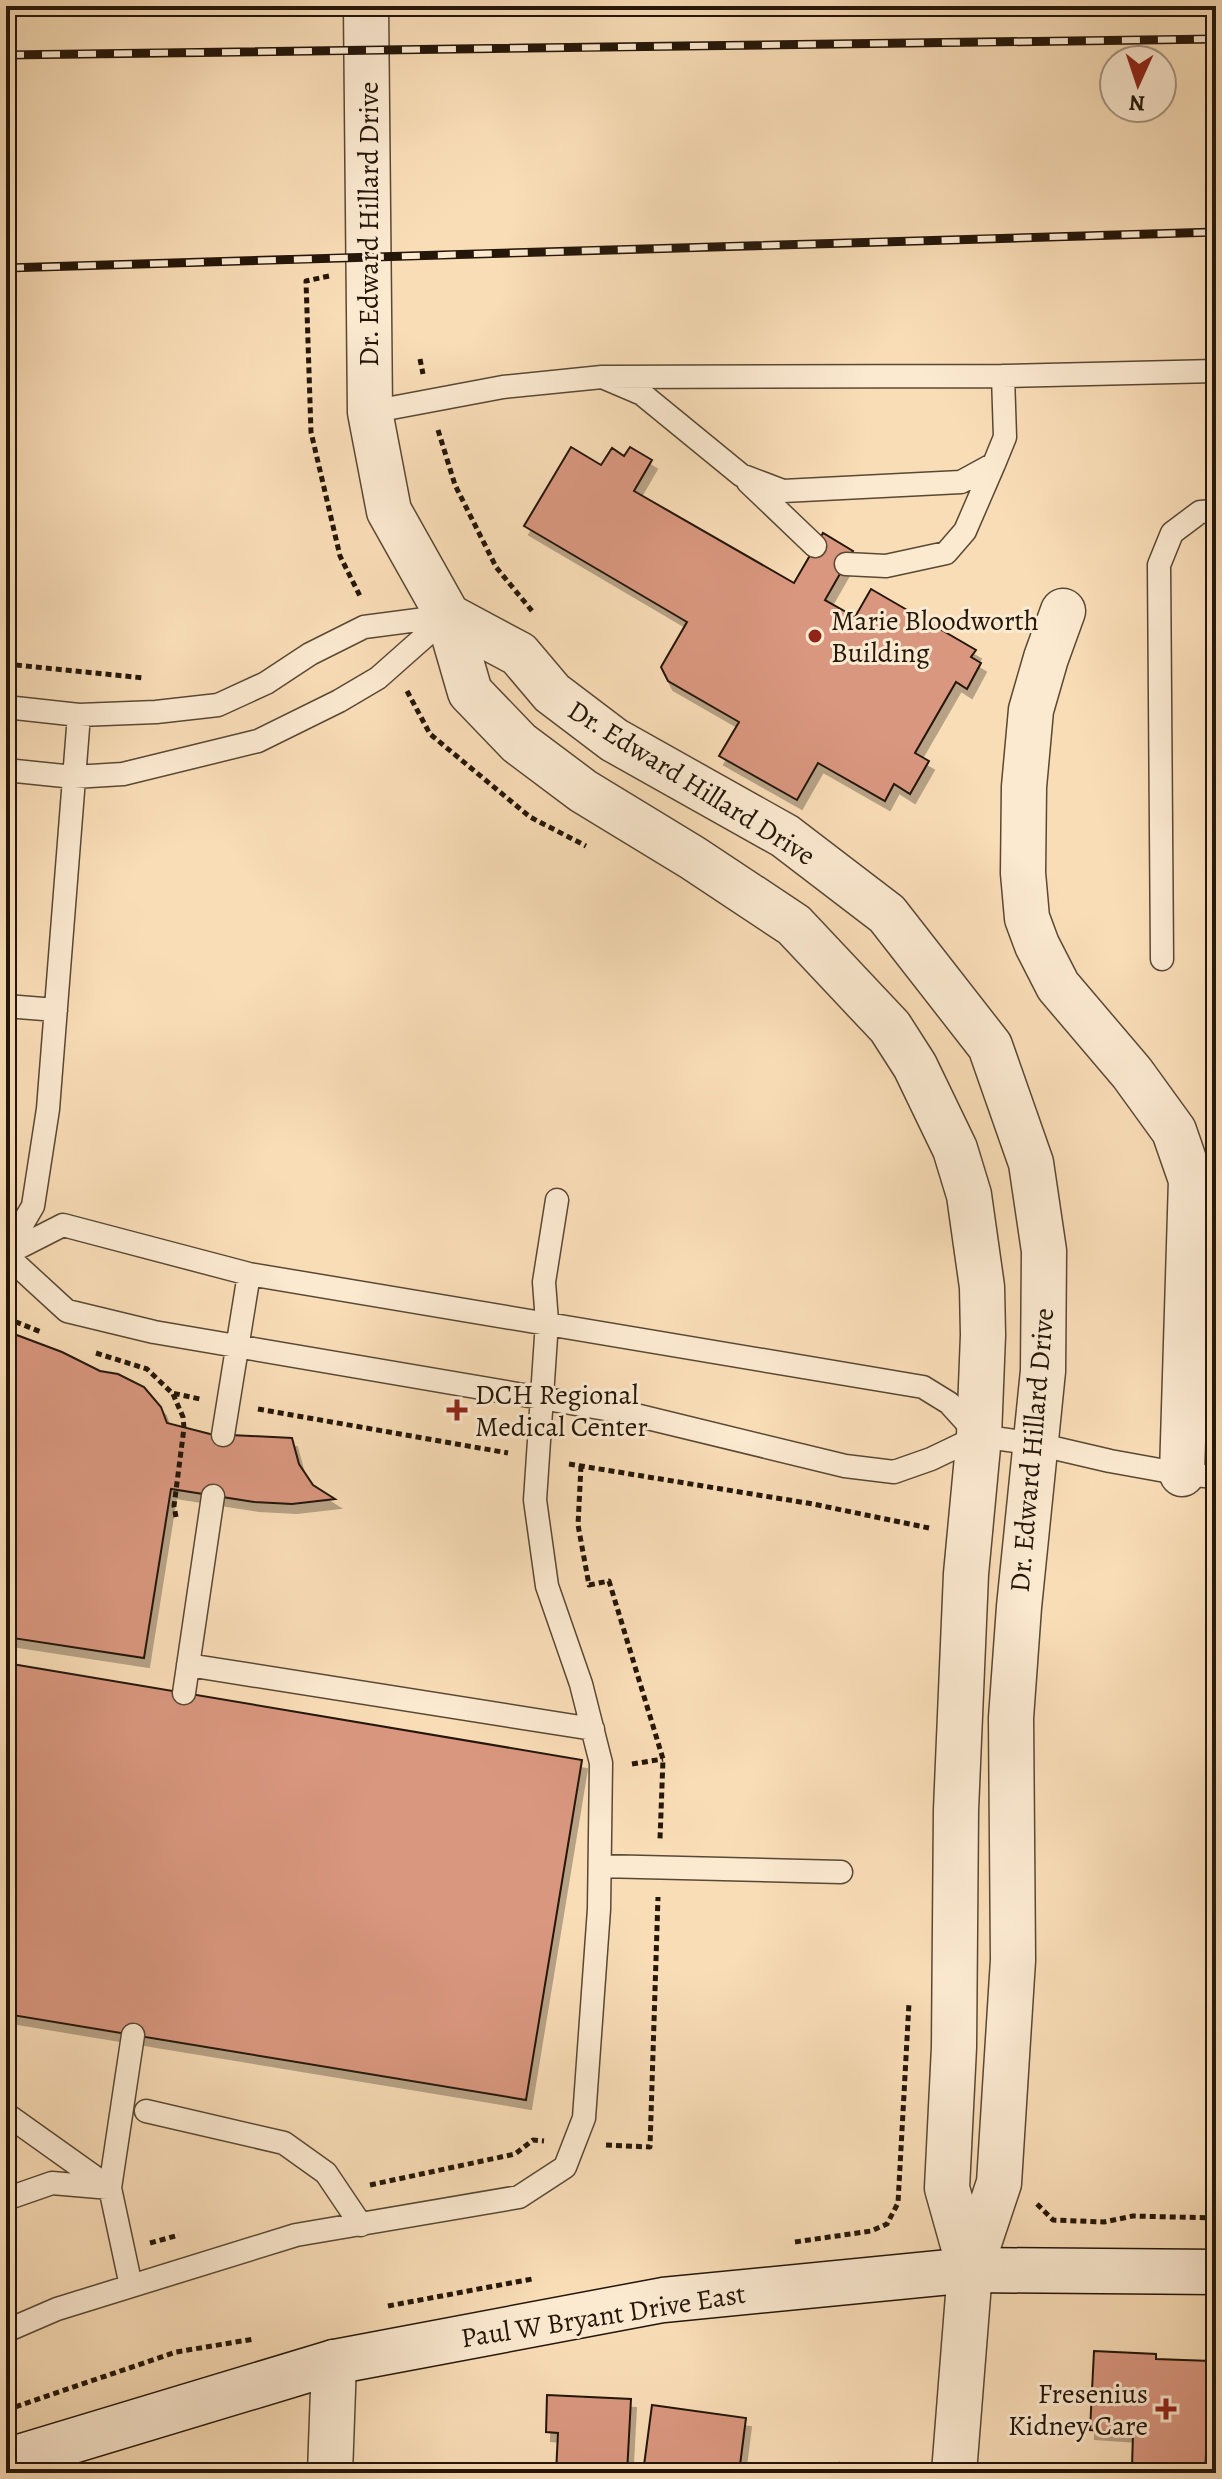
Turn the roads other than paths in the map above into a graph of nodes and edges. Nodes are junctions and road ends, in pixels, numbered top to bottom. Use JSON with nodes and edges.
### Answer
{"nodes":[{"id":1,"x":366,"y":6,"type":"edge"},
{"id":2,"x":1216,"y":371,"type":"edge"},
{"id":3,"x":1003,"y":376,"type":"junction"},
{"id":4,"x":602,"y":377,"type":"junction"},
{"id":5,"x":370,"y":412,"type":"junction"},
{"id":6,"x":994,"y":464,"type":"junction"},
{"id":7,"x":741,"y":475,"type":"junction"},
{"id":8,"x":1216,"y":511,"type":"edge"},
{"id":9,"x":815,"y":546,"type":"dead end"},
{"id":10,"x":846,"y":564,"type":"dead end"},
{"id":11,"x":1063,"y":611,"type":"dead end"},
{"id":12,"x":448,"y":616,"type":"junction"},
{"id":13,"x":6,"y":707,"type":"edge"},
{"id":14,"x":79,"y":715,"type":"junction"},
{"id":15,"x":6,"y":770,"type":"edge"},
{"id":16,"x":74,"y":777,"type":"junction"},
{"id":17,"x":1162,"y":959,"type":"dead end"},
{"id":18,"x":6,"y":1006,"type":"edge"},
{"id":19,"x":56,"y":1010,"type":"junction"},
{"id":20,"x":557,"y":1200,"type":"dead end"},
{"id":21,"x":6,"y":1254,"type":"edge"},
{"id":22,"x":249,"y":1274,"type":"junction"},
{"id":23,"x":547,"y":1322,"type":"junction"},
{"id":24,"x":239,"y":1347,"type":"junction"},
{"id":25,"x":542,"y":1398,"type":"junction"},
{"id":26,"x":223,"y":1435,"type":"dead end"},
{"id":27,"x":979,"y":1436,"type":"junction"},
{"id":28,"x":1037,"y":1444,"type":"junction"},
{"id":29,"x":1199,"y":1475,"type":"edge"},
{"id":30,"x":213,"y":1496,"type":"dead end"},
{"id":31,"x":188,"y":1665,"type":"junction"},
{"id":32,"x":184,"y":1693,"type":"dead end"},
{"id":33,"x":593,"y":1729,"type":"junction"},
{"id":34,"x":600,"y":1866,"type":"junction"},
{"id":35,"x":841,"y":1872,"type":"dead end"},
{"id":36,"x":133,"y":2035,"type":"dead end"},
{"id":37,"x":146,"y":2111,"type":"dead end"},
{"id":38,"x":6,"y":2114,"type":"edge"},
{"id":39,"x":110,"y":2188,"type":"junction"},
{"id":40,"x":6,"y":2199,"type":"edge"},
{"id":41,"x":361,"y":2225,"type":"junction"},
{"id":42,"x":970,"y":2270,"type":"junction"},
{"id":43,"x":1216,"y":2272,"type":"edge"},
{"id":44,"x":131,"y":2286,"type":"junction"},
{"id":45,"x":6,"y":2331,"type":"edge"},
{"id":46,"x":334,"y":2362,"type":"junction"},
{"id":47,"x":6,"y":2461,"type":"edge"},
{"id":48,"x":330,"y":2473,"type":"edge"},
{"id":49,"x":954,"y":2473,"type":"edge"}],
"edges":[{"from":1,"to":5,"type":"street","name":"Dr. Edward Hillard Drive"},
{"from":2,"to":3,"type":"lane"},
{"from":3,"to":4,"type":"lane"},
{"from":3,"to":6,"type":"lane"},
{"from":4,"to":5,"type":"lane"},
{"from":4,"to":7,"type":"lane"},
{"from":5,"to":12,"type":"street","name":"Dr. Edward Hillard Drive"},
{"from":6,"to":7,"type":"lane"},
{"from":6,"to":10,"type":"lane"},
{"from":7,"to":9,"type":"lane"},
{"from":8,"to":17,"type":"lane"},
{"from":11,"to":29,"type":"street"},
{"from":12,"to":14,"type":"lane"},
{"from":12,"to":16,"type":"lane"},
{"from":12,"to":27,"type":"street","name":"Dr. Edward Hillard Drive"},
{"from":12,"to":28,"type":"street","name":"Dr. Edward Hillard Drive"},
{"from":13,"to":14,"type":"lane"},
{"from":14,"to":16,"type":"lane"},
{"from":15,"to":16,"type":"lane"},
{"from":16,"to":19,"type":"lane"},
{"from":18,"to":19,"type":"lane"},
{"from":19,"to":21,"type":"lane"},
{"from":20,"to":23,"type":"lane"},
{"from":21,"to":22,"type":"lane"},
{"from":21,"to":24,"type":"lane"},
{"from":22,"to":23,"type":"lane"},
{"from":22,"to":24,"type":"lane"},
{"from":23,"to":25,"type":"lane"},
{"from":23,"to":27,"type":"lane"},
{"from":24,"to":25,"type":"lane"},
{"from":24,"to":26,"type":"lane"},
{"from":25,"to":27,"type":"lane"},
{"from":25,"to":33,"type":"lane"},
{"from":27,"to":28,"type":"lane"},
{"from":27,"to":42,"type":"street","name":"Dr. Edward Hillard Drive"},
{"from":28,"to":29,"type":"lane"},
{"from":28,"to":42,"type":"street","name":"Dr. Edward Hillard Drive"},
{"from":30,"to":31,"type":"lane"},
{"from":31,"to":32,"type":"lane"},
{"from":31,"to":33,"type":"lane"},
{"from":33,"to":34,"type":"lane"},
{"from":34,"to":35,"type":"lane"},
{"from":34,"to":41,"type":"lane"},
{"from":36,"to":39,"type":"lane"},
{"from":37,"to":41,"type":"lane"},
{"from":38,"to":39,"type":"lane"},
{"from":39,"to":40,"type":"lane"},
{"from":39,"to":44,"type":"lane"},
{"from":41,"to":44,"type":"lane"},
{"from":42,"to":43,"type":"street","name":"Paul W Bryant Drive East"},
{"from":42,"to":46,"type":"street","name":"Paul W Bryant Drive East"},
{"from":42,"to":49,"type":"street","name":"Dr. Edward Hillard Drive"},
{"from":44,"to":45,"type":"lane"},
{"from":46,"to":47,"type":"street","name":"Paul W Bryant Drive East"},
{"from":46,"to":48,"type":"street"}]}
